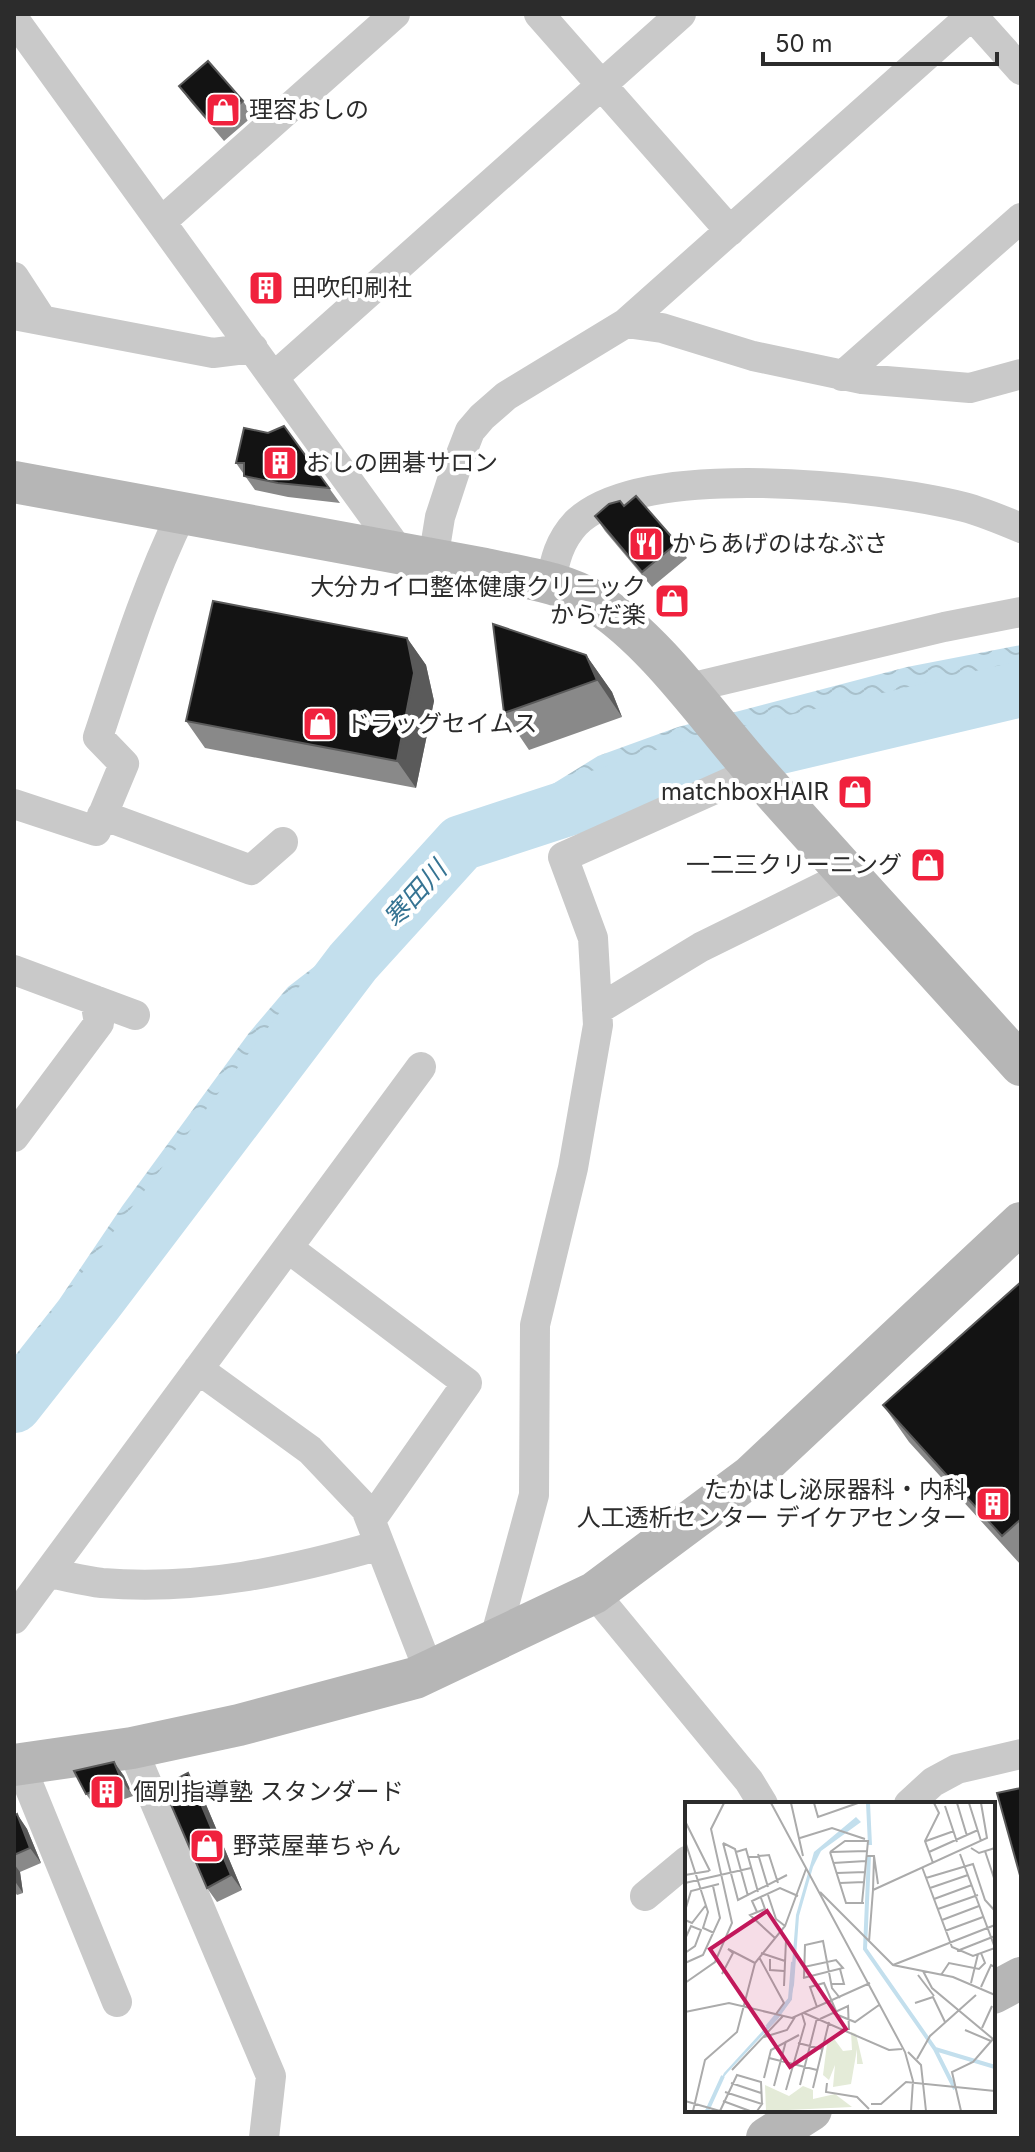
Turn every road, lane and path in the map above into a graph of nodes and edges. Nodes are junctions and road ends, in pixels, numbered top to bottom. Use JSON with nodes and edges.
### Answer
{"nodes":[{"id":1,"x":395,"y":14,"type":"edge"},
{"id":2,"x":539,"y":14,"type":"edge"},
{"id":3,"x":681,"y":14,"type":"edge"},
{"id":4,"x":972,"y":14,"type":"edge"},
{"id":5,"x":14,"y":19,"type":"edge"},
{"id":6,"x":1021,"y":70,"type":"edge"},
{"id":7,"x":601,"y":85,"type":"junction"},
{"id":8,"x":1021,"y":218,"type":"edge"},
{"id":9,"x":161,"y":222,"type":"junction"},
{"id":10,"x":730,"y":231,"type":"junction"},
{"id":11,"x":14,"y":277,"type":"edge"},
{"id":12,"x":28,"y":317,"type":"edge"},
{"id":13,"x":626,"y":323,"type":"junction"},
{"id":14,"x":253,"y":348,"type":"junction"},
{"id":15,"x":1021,"y":374,"type":"edge"},
{"id":16,"x":842,"y":376,"type":"junction"},
{"id":17,"x":274,"y":377,"type":"junction"},
{"id":18,"x":14,"y":482,"type":"edge"},
{"id":19,"x":182,"y":513,"type":"junction"},
{"id":20,"x":1021,"y":528,"type":"edge"},
{"id":21,"x":417,"y":557,"type":"junction"},
{"id":22,"x":550,"y":584,"type":"junction"},
{"id":23,"x":1021,"y":612,"type":"edge"},
{"id":24,"x":691,"y":695,"type":"junction"},
{"id":25,"x":755,"y":771,"type":"junction"},
{"id":26,"x":14,"y":804,"type":"edge"},
{"id":27,"x":102,"y":815,"type":"junction"},
{"id":28,"x":283,"y":842,"type":"dead end"},
{"id":29,"x":849,"y":874,"type":"junction"},
{"id":30,"x":14,"y":970,"type":"edge"},
{"id":31,"x":95,"y":1000,"type":"junction"},
{"id":32,"x":597,"y":1010,"type":"junction"},
{"id":33,"x":135,"y":1015,"type":"dead end"},
{"id":34,"x":1021,"y":1065,"type":"edge"},
{"id":35,"x":421,"y":1067,"type":"dead end"},
{"id":36,"x":14,"y":1136,"type":"edge"},
{"id":37,"x":1021,"y":1223,"type":"edge"},
{"id":38,"x":288,"y":1248,"type":"junction"},
{"id":39,"x":198,"y":1369,"type":"junction"},
{"id":40,"x":376,"y":1533,"type":"junction"},
{"id":41,"x":48,"y":1573,"type":"junction"},
{"id":42,"x":594,"y":1593,"type":"junction"},
{"id":43,"x":14,"y":1619,"type":"edge"},
{"id":44,"x":494,"y":1642,"type":"junction"},
{"id":45,"x":429,"y":1671,"type":"junction"},
{"id":46,"x":132,"y":1748,"type":"junction"},
{"id":47,"x":1021,"y":1754,"type":"edge"},
{"id":48,"x":17,"y":1765,"type":"edge"},
{"id":49,"x":760,"y":1802,"type":"edge"},
{"id":50,"x":911,"y":1802,"type":"edge"},
{"id":51,"x":685,"y":1863,"type":"edge"},
{"id":52,"x":645,"y":1896,"type":"dead end"},
{"id":53,"x":1021,"y":1978,"type":"edge"},
{"id":54,"x":995,"y":1992,"type":"edge"},
{"id":55,"x":117,"y":2002,"type":"dead end"},
{"id":56,"x":808,"y":2112,"type":"edge"},
{"id":57,"x":264,"y":2138,"type":"edge"},
{"id":58,"x":767,"y":2138,"type":"edge"}],
"edges":[{"from":1,"to":9,"type":"street"},
{"from":2,"to":7,"type":"street"},
{"from":3,"to":7,"type":"street"},
{"from":4,"to":6,"type":"street"},
{"from":4,"to":10,"type":"street"},
{"from":5,"to":9,"type":"street"},
{"from":7,"to":10,"type":"street"},
{"from":7,"to":17,"type":"street"},
{"from":8,"to":16,"type":"street"},
{"from":9,"to":14,"type":"street"},
{"from":10,"to":13,"type":"street"},
{"from":11,"to":12,"type":"street"},
{"from":12,"to":14,"type":"street"},
{"from":13,"to":16,"type":"street"},
{"from":13,"to":21,"type":"street"},
{"from":14,"to":17,"type":"street"},
{"from":15,"to":16,"type":"street"},
{"from":17,"to":21,"type":"street"},
{"from":18,"to":19,"type":"street"},
{"from":19,"to":21,"type":"street"},
{"from":19,"to":27,"type":"street"},
{"from":20,"to":22,"type":"street"},
{"from":21,"to":22,"type":"street"},
{"from":22,"to":24,"type":"street"},
{"from":23,"to":24,"type":"street"},
{"from":24,"to":25,"type":"street"},
{"from":25,"to":29,"type":"street"},
{"from":25,"to":32,"type":"street"},
{"from":26,"to":27,"type":"street"},
{"from":27,"to":28,"type":"street"},
{"from":29,"to":32,"type":"street"},
{"from":29,"to":34,"type":"street"},
{"from":30,"to":31,"type":"street"},
{"from":31,"to":33,"type":"street"},
{"from":31,"to":36,"type":"street"},
{"from":32,"to":44,"type":"street"},
{"from":35,"to":38,"type":"street"},
{"from":37,"to":42,"type":"street"},
{"from":38,"to":39,"type":"street"},
{"from":38,"to":40,"type":"street"},
{"from":39,"to":40,"type":"street"},
{"from":39,"to":41,"type":"street"},
{"from":40,"to":41,"type":"street"},
{"from":40,"to":45,"type":"street"},
{"from":41,"to":43,"type":"street"},
{"from":42,"to":44,"type":"street"},
{"from":42,"to":49,"type":"street"},
{"from":44,"to":45,"type":"street"},
{"from":45,"to":46,"type":"street"},
{"from":46,"to":48,"type":"street"},
{"from":46,"to":57,"type":"street"},
{"from":47,"to":50,"type":"street"},
{"from":48,"to":55,"type":"street"},
{"from":51,"to":52,"type":"street"},
{"from":53,"to":54,"type":"street"},
{"from":56,"to":58,"type":"street"}]}
